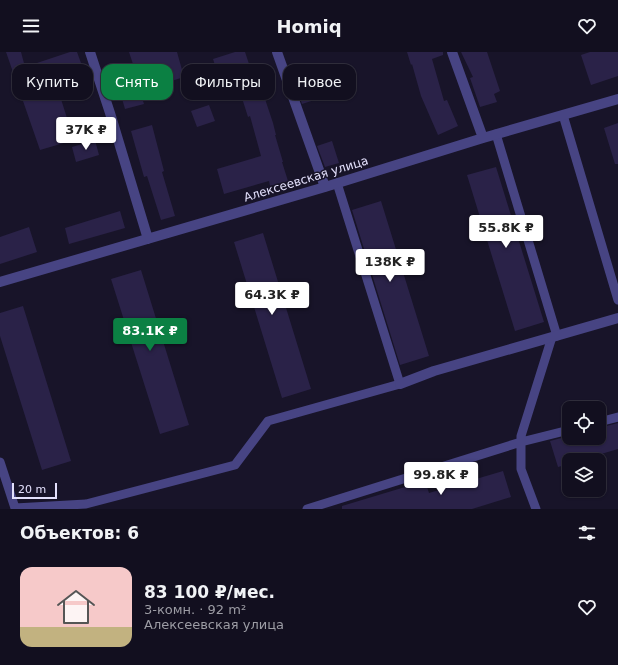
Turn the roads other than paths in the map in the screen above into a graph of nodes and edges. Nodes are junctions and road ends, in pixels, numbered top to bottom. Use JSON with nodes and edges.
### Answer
{"nodes":[{"id":1,"x":90,"y":52,"type":"edge"},
{"id":2,"x":277,"y":52,"type":"edge"},
{"id":3,"x":452,"y":52,"type":"edge"},
{"id":4,"x":618,"y":99,"type":"edge"},
{"id":5,"x":563,"y":116,"type":"junction"},
{"id":6,"x":496,"y":134,"type":"junction"},
{"id":7,"x":483,"y":138,"type":"junction"},
{"id":8,"x":337,"y":183,"type":"junction"},
{"id":9,"x":325,"y":187,"type":"junction"},
{"id":10,"x":148,"y":239,"type":"junction"},
{"id":11,"x":0,"y":282,"type":"edge"},
{"id":12,"x":618,"y":300,"type":"edge"},
{"id":13,"x":618,"y":318,"type":"edge"},
{"id":14,"x":555,"y":336,"type":"junction"},
{"id":15,"x":400,"y":384,"type":"junction"},
{"id":16,"x":618,"y":417,"type":"edge"},
{"id":17,"x":606,"y":420,"type":"edge"},
{"id":18,"x":562,"y":432,"type":"edge"},
{"id":19,"x":521,"y":442,"type":"junction"},
{"id":20,"x":0,"y":462,"type":"edge"},
{"id":21,"x":312,"y":508,"type":"edge"},
{"id":22,"x":536,"y":509,"type":"edge"}],
"edges":[{"from":1,"to":10,"type":"street"},
{"from":2,"to":9,"type":"street"},
{"from":3,"to":7,"type":"street"},
{"from":4,"to":5,"type":"street","name":"Алексеевская улица"},
{"from":5,"to":6,"type":"street","name":"Алексеевская улица"},
{"from":5,"to":12,"type":"lane"},
{"from":6,"to":7,"type":"street","name":"Алексеевская улица"},
{"from":6,"to":14,"type":"lane"},
{"from":7,"to":8,"type":"street","name":"Алексеевская улица"},
{"from":8,"to":9,"type":"street","name":"Алексеевская улица"},
{"from":8,"to":15,"type":"lane"},
{"from":9,"to":10,"type":"street","name":"Алексеевская улица"},
{"from":10,"to":11,"type":"street","name":"Алексеевская улица"},
{"from":13,"to":14,"type":"street"},
{"from":14,"to":15,"type":"street"},
{"from":14,"to":19,"type":"lane"},
{"from":15,"to":20,"type":"lane"},
{"from":16,"to":17,"type":"lane"},
{"from":18,"to":19,"type":"lane"},
{"from":19,"to":21,"type":"lane"},
{"from":19,"to":22,"type":"lane"}]}
